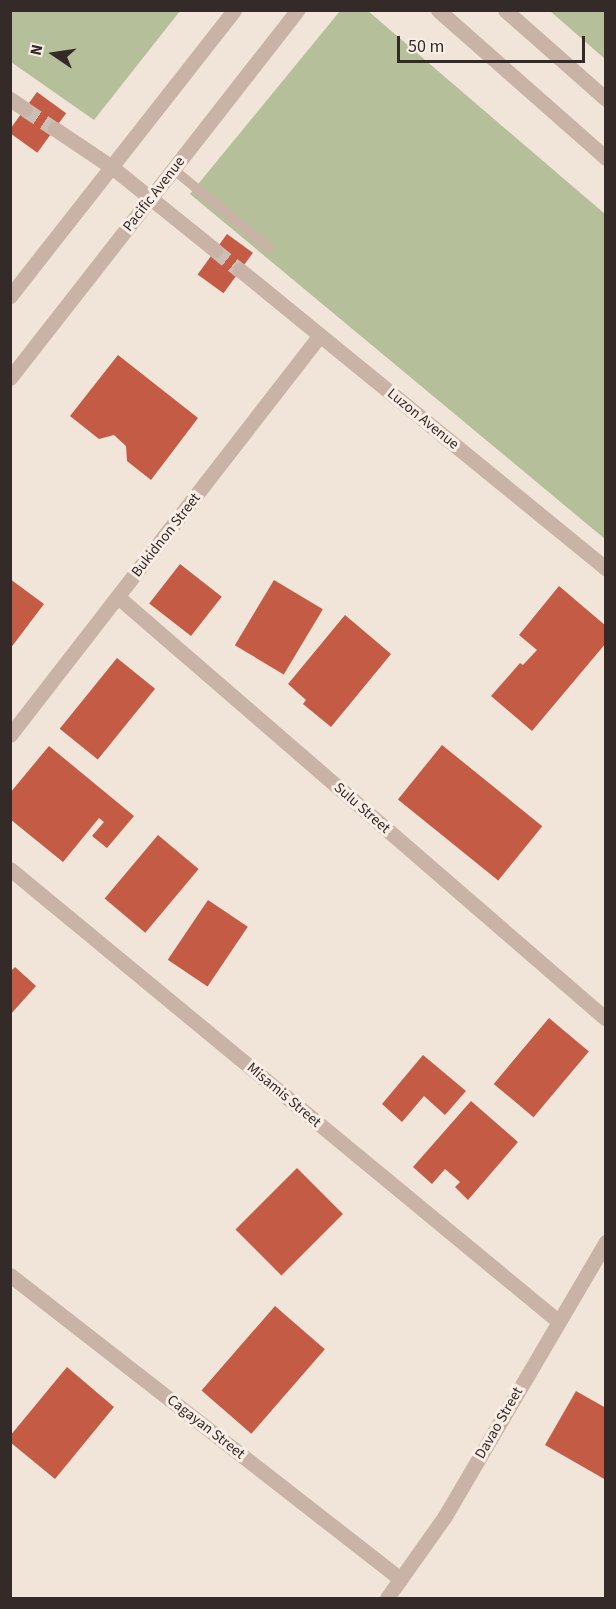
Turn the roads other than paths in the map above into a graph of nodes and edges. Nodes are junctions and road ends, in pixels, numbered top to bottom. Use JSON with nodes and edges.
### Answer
{"nodes":[{"id":1,"x":234,"y":10,"type":"edge"},
{"id":2,"x":298,"y":10,"type":"edge"},
{"id":3,"x":438,"y":10,"type":"edge"},
{"id":4,"x":505,"y":10,"type":"edge"},
{"id":5,"x":10,"y":99,"type":"edge"},
{"id":6,"x":606,"y":99,"type":"edge"},
{"id":7,"x":25,"y":109,"type":"tunnel mouth"},
{"id":8,"x":55,"y":129,"type":"tunnel mouth"},
{"id":9,"x":606,"y":158,"type":"edge"},
{"id":10,"x":113,"y":168,"type":"junction"},
{"id":11,"x":173,"y":169,"type":"junction"},
{"id":12,"x":151,"y":198,"type":"junction"},
{"id":13,"x":268,"y":249,"type":"dead end"},
{"id":14,"x":215,"y":250,"type":"tunnel mouth"},
{"id":15,"x":240,"y":270,"type":"tunnel mouth"},
{"id":16,"x":10,"y":296,"type":"edge"},
{"id":17,"x":320,"y":336,"type":"junction"},
{"id":18,"x":10,"y":378,"type":"edge"},
{"id":19,"x":606,"y":569,"type":"edge"},
{"id":20,"x":118,"y":597,"type":"junction"},
{"id":21,"x":10,"y":735,"type":"edge"},
{"id":22,"x":10,"y":869,"type":"edge"},
{"id":23,"x":606,"y":1019,"type":"edge"},
{"id":24,"x":606,"y":1242,"type":"edge"},
{"id":25,"x":10,"y":1275,"type":"edge"},
{"id":26,"x":558,"y":1322,"type":"junction"},
{"id":27,"x":401,"y":1579,"type":"junction"},
{"id":28,"x":387,"y":1599,"type":"edge"}],
"edges":[{"from":1,"to":10,"type":"street"},
{"from":2,"to":11,"type":"street","name":"Pacific Avenue"},
{"from":3,"to":9,"type":"street"},
{"from":4,"to":6,"type":"street"},
{"from":5,"to":7,"type":"street"},
{"from":8,"to":10,"type":"street"},
{"from":10,"to":12,"type":"street"},
{"from":10,"to":16,"type":"street"},
{"from":11,"to":12,"type":"street","name":"Pacific Avenue"},
{"from":11,"to":13,"type":"lane"},
{"from":12,"to":14,"type":"street"},
{"from":12,"to":18,"type":"street","name":"Pacific Avenue"},
{"from":15,"to":17,"type":"street","name":"Luzon Avenue"},
{"from":17,"to":19,"type":"street","name":"Luzon Avenue"},
{"from":17,"to":20,"type":"street","name":"Bukidnon Street"},
{"from":20,"to":21,"type":"street","name":"Bukidnon Street"},
{"from":20,"to":23,"type":"street","name":"Sulu Street"},
{"from":22,"to":26,"type":"street","name":"Misamis Street"},
{"from":24,"to":26,"type":"street","name":"Davao Street"},
{"from":25,"to":27,"type":"street","name":"Cagayan Street"},
{"from":26,"to":27,"type":"street","name":"Davao Street"},
{"from":27,"to":28,"type":"street","name":"Davao Street"}]}
